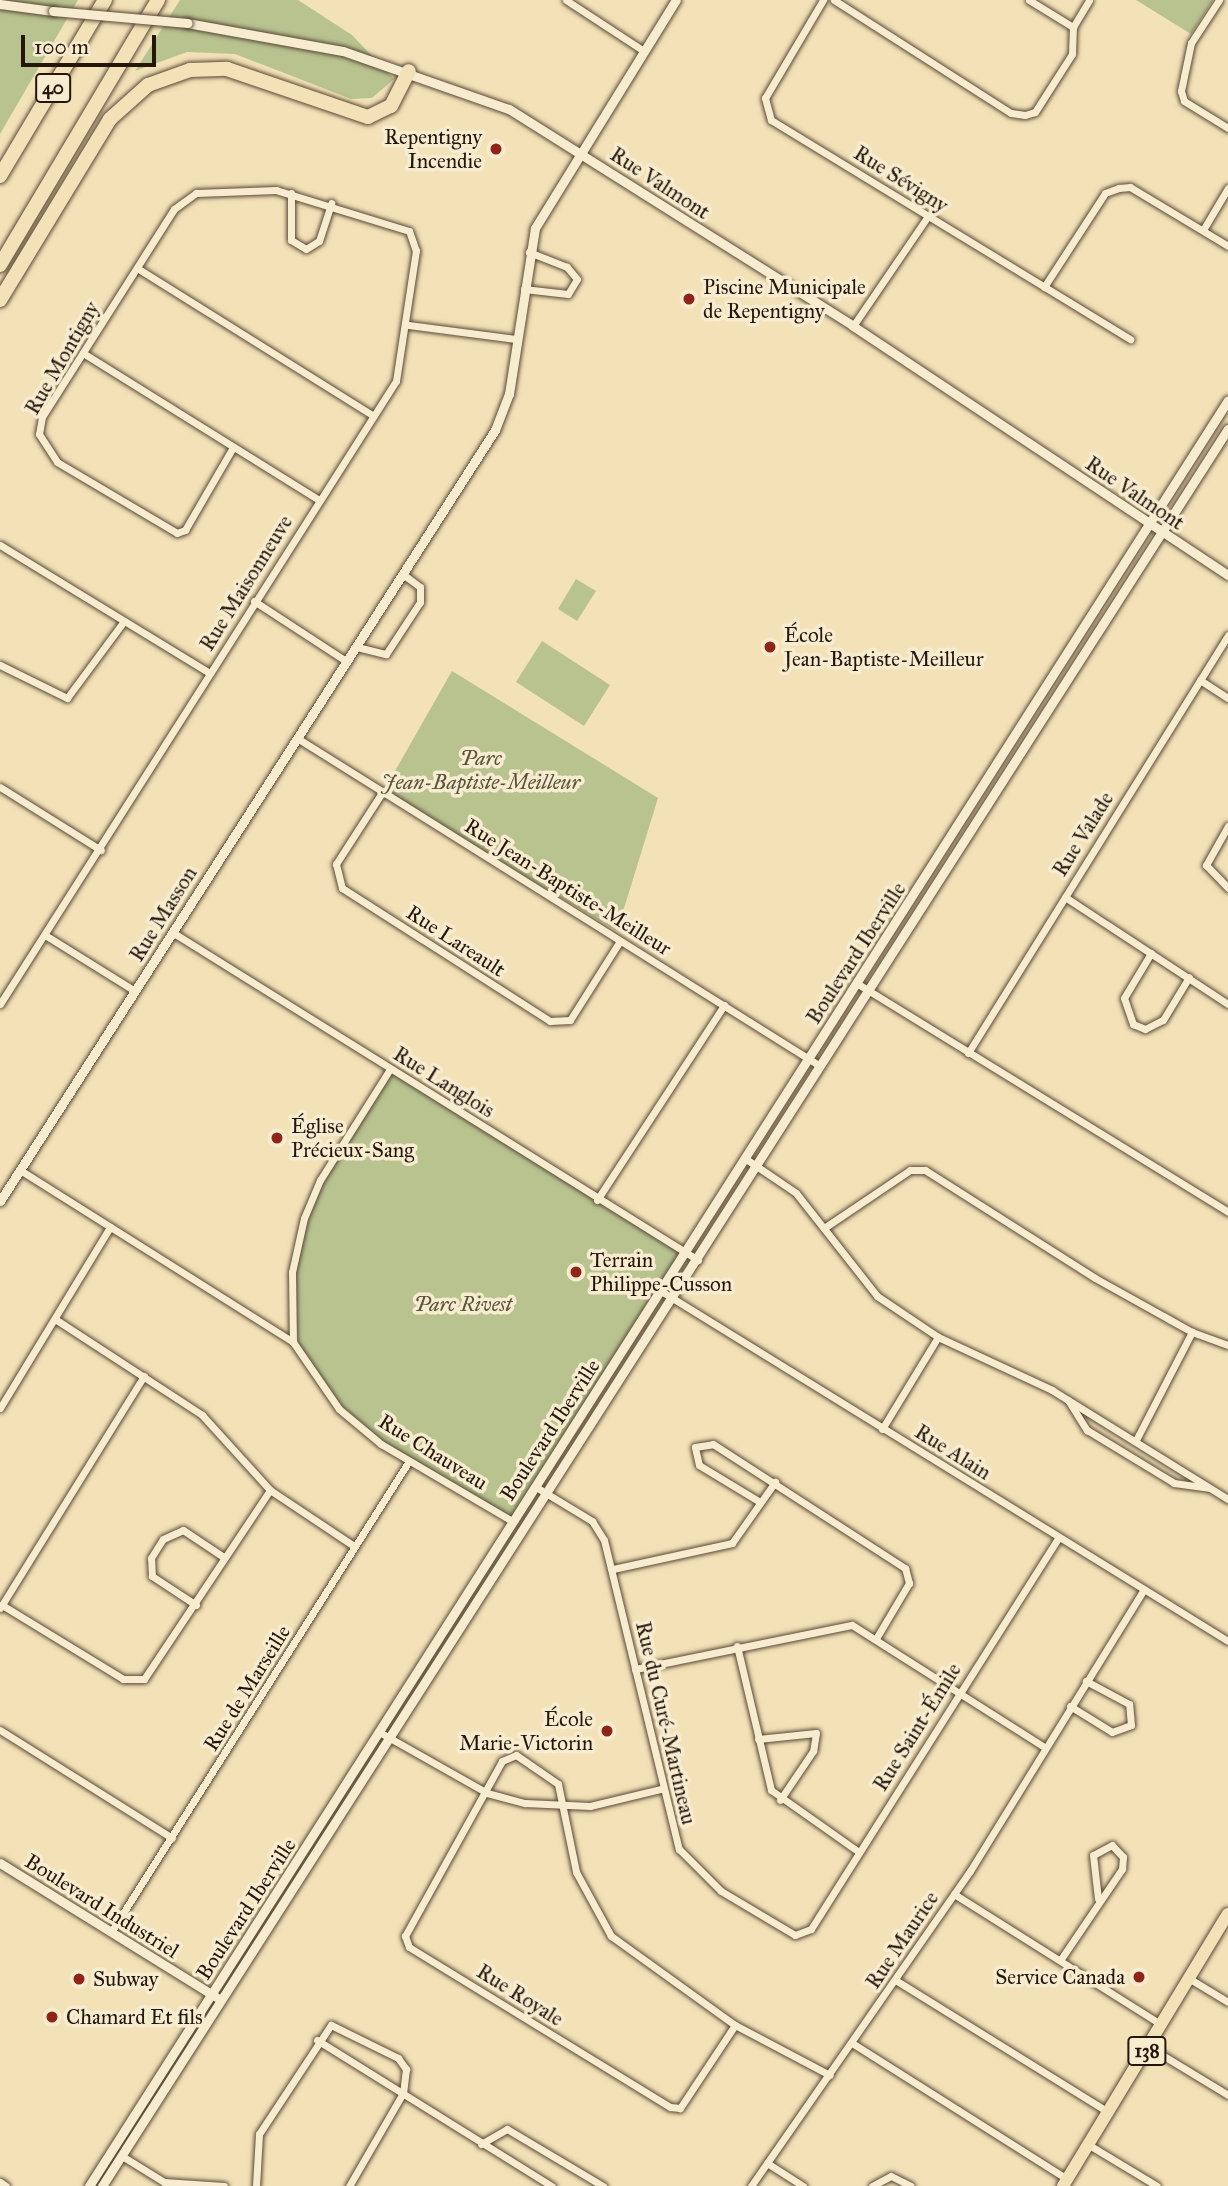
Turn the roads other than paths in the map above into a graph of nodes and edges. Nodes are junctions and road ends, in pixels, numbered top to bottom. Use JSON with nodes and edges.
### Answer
{"nodes":[{"id":1,"x":105,"y":0,"type":"edge"},
{"id":2,"x":158,"y":0,"type":"edge"},
{"id":3,"x":566,"y":0,"type":"edge"},
{"id":4,"x":676,"y":0,"type":"edge"},
{"id":5,"x":823,"y":0,"type":"edge"},
{"id":6,"x":834,"y":0,"type":"edge"},
{"id":7,"x":1029,"y":0,"type":"edge"},
{"id":8,"x":1089,"y":0,"type":"edge"},
{"id":9,"x":1219,"y":0,"type":"edge"},
{"id":10,"x":0,"y":4,"type":"edge"},
{"id":11,"x":1073,"y":27,"type":"junction"},
{"id":12,"x":644,"y":51,"type":"junction"},
{"id":13,"x":409,"y":71,"type":"junction"},
{"id":14,"x":1228,"y":128,"type":"edge"},
{"id":15,"x":580,"y":151,"type":"junction"},
{"id":16,"x":0,"y":176,"type":"edge"},
{"id":17,"x":1228,"y":188,"type":"edge"},
{"id":18,"x":291,"y":193,"type":"junction"},
{"id":19,"x":331,"y":203,"type":"junction"},
{"id":20,"x":174,"y":209,"type":"joint"},
{"id":21,"x":928,"y":216,"type":"junction"},
{"id":22,"x":1203,"y":230,"type":"junction"},
{"id":23,"x":1228,"y":246,"type":"edge"},
{"id":24,"x":529,"y":252,"type":"junction"},
{"id":25,"x":0,"y":265,"type":"edge"},
{"id":26,"x":137,"y":268,"type":"junction"},
{"id":27,"x":1044,"y":288,"type":"junction"},
{"id":28,"x":524,"y":289,"type":"junction"},
{"id":29,"x":0,"y":300,"type":"edge"},
{"id":30,"x":408,"y":325,"type":"junction"},
{"id":31,"x":853,"y":326,"type":"junction"},
{"id":32,"x":516,"y":339,"type":"junction"},
{"id":33,"x":1130,"y":339,"type":"dead end"},
{"id":34,"x":83,"y":353,"type":"junction"},
{"id":35,"x":1228,"y":400,"type":"edge"},
{"id":36,"x":374,"y":415,"type":"junction"},
{"id":37,"x":1228,"y":429,"type":"edge"},
{"id":38,"x":232,"y":449,"type":"junction"},
{"id":39,"x":319,"y":500,"type":"junction"},
{"id":40,"x":1148,"y":524,"type":"junction"},
{"id":41,"x":1161,"y":533,"type":"junction"},
{"id":42,"x":0,"y":545,"type":"edge"},
{"id":43,"x":403,"y":574,"type":"junction"},
{"id":44,"x":1228,"y":575,"type":"edge"},
{"id":45,"x":254,"y":601,"type":"junction"},
{"id":46,"x":124,"y":621,"type":"junction"},
{"id":47,"x":1228,"y":635,"type":"edge"},
{"id":48,"x":357,"y":647,"type":"junction"},
{"id":49,"x":346,"y":661,"type":"junction"},
{"id":50,"x":0,"y":665,"type":"edge"},
{"id":51,"x":210,"y":673,"type":"junction"},
{"id":52,"x":1200,"y":681,"type":"junction"},
{"id":53,"x":1042,"y":695,"type":"junction"},
{"id":54,"x":1228,"y":698,"type":"edge"},
{"id":55,"x":1055,"y":702,"type":"junction"},
{"id":56,"x":297,"y":738,"type":"junction"},
{"id":57,"x":0,"y":787,"type":"edge"},
{"id":58,"x":383,"y":792,"type":"junction"},
{"id":59,"x":1228,"y":826,"type":"edge"},
{"id":60,"x":101,"y":849,"type":"junction"},
{"id":61,"x":1228,"y":888,"type":"edge"},
{"id":62,"x":1065,"y":897,"type":"junction"},
{"id":63,"x":172,"y":932,"type":"junction"},
{"id":64,"x":46,"y":935,"type":"junction"},
{"id":65,"x":620,"y":941,"type":"junction"},
{"id":66,"x":1152,"y":953,"type":"junction"},
{"id":67,"x":1189,"y":977,"type":"junction"},
{"id":68,"x":858,"y":984,"type":"junction"},
{"id":69,"x":135,"y":990,"type":"junction"},
{"id":70,"x":869,"y":991,"type":"junction"},
{"id":71,"x":1228,"y":1003,"type":"edge"},
{"id":72,"x":0,"y":1004,"type":"edge"},
{"id":73,"x":724,"y":1005,"type":"junction"},
{"id":74,"x":968,"y":1053,"type":"junction"},
{"id":75,"x":809,"y":1059,"type":"junction"},
{"id":76,"x":820,"y":1066,"type":"junction"},
{"id":77,"x":390,"y":1069,"type":"junction"},
{"id":78,"x":746,"y":1159,"type":"junction"},
{"id":79,"x":758,"y":1166,"type":"junction"},
{"id":80,"x":20,"y":1170,"type":"junction"},
{"id":81,"x":597,"y":1200,"type":"junction"},
{"id":82,"x":0,"y":1201,"type":"edge"},
{"id":83,"x":1228,"y":1212,"type":"edge"},
{"id":84,"x":110,"y":1227,"type":"junction"},
{"id":85,"x":824,"y":1228,"type":"junction"},
{"id":86,"x":686,"y":1253,"type":"junction"},
{"id":87,"x":698,"y":1259,"type":"junction"},
{"id":88,"x":661,"y":1291,"type":"junction"},
{"id":89,"x":673,"y":1298,"type":"junction"},
{"id":90,"x":55,"y":1319,"type":"junction"},
{"id":91,"x":1192,"y":1332,"type":"junction"},
{"id":92,"x":938,"y":1337,"type":"junction"},
{"id":93,"x":293,"y":1342,"type":"junction"},
{"id":94,"x":1228,"y":1345,"type":"edge"},
{"id":95,"x":144,"y":1376,"type":"junction"},
{"id":96,"x":1067,"y":1399,"type":"junction"},
{"id":97,"x":0,"y":1408,"type":"edge"},
{"id":98,"x":882,"y":1429,"type":"junction"},
{"id":99,"x":1136,"y":1440,"type":"junction"},
{"id":100,"x":409,"y":1461,"type":"junction"},
{"id":101,"x":775,"y":1482,"type":"junction"},
{"id":102,"x":536,"y":1487,"type":"junction"},
{"id":103,"x":1209,"y":1488,"type":"junction"},
{"id":104,"x":270,"y":1490,"type":"junction"},
{"id":105,"x":549,"y":1495,"type":"junction"},
{"id":106,"x":1228,"y":1499,"type":"edge"},
{"id":107,"x":760,"y":1502,"type":"junction"},
{"id":108,"x":512,"y":1521,"type":"junction"},
{"id":109,"x":1058,"y":1538,"type":"junction"},
{"id":110,"x":354,"y":1546,"type":"junction"},
{"id":111,"x":225,"y":1558,"type":"junction"},
{"id":112,"x":613,"y":1569,"type":"junction"},
{"id":113,"x":1144,"y":1589,"type":"junction"},
{"id":114,"x":196,"y":1605,"type":"junction"},
{"id":115,"x":1,"y":1607,"type":"edge"},
{"id":116,"x":877,"y":1637,"type":"junction"},
{"id":117,"x":1228,"y":1641,"type":"edge"},
{"id":118,"x":737,"y":1646,"type":"junction"},
{"id":119,"x":635,"y":1669,"type":"junction"},
{"id":120,"x":1086,"y":1681,"type":"junction"},
{"id":121,"x":960,"y":1693,"type":"junction"},
{"id":122,"x":1070,"y":1706,"type":"junction"},
{"id":123,"x":0,"y":1730,"type":"edge"},
{"id":124,"x":381,"y":1733,"type":"junction"},
{"id":125,"x":758,"y":1739,"type":"junction"},
{"id":126,"x":390,"y":1740,"type":"junction"},
{"id":127,"x":1045,"y":1747,"type":"junction"},
{"id":128,"x":661,"y":1789,"type":"junction"},
{"id":129,"x":487,"y":1793,"type":"junction"},
{"id":130,"x":780,"y":1800,"type":"junction"},
{"id":131,"x":561,"y":1808,"type":"junction"},
{"id":132,"x":172,"y":1838,"type":"junction"},
{"id":133,"x":859,"y":1853,"type":"junction"},
{"id":134,"x":0,"y":1864,"type":"edge"},
{"id":135,"x":954,"y":1894,"type":"junction"},
{"id":136,"x":1098,"y":1899,"type":"junction"},
{"id":137,"x":1228,"y":1914,"type":"edge"},
{"id":138,"x":111,"y":1932,"type":"junction"},
{"id":139,"x":805,"y":1934,"type":"joint"},
{"id":140,"x":1061,"y":1959,"type":"junction"},
{"id":141,"x":1189,"y":1979,"type":"junction"},
{"id":142,"x":897,"y":1981,"type":"junction"},
{"id":143,"x":211,"y":1994,"type":"junction"},
{"id":144,"x":221,"y":1999,"type":"junction"},
{"id":145,"x":1228,"y":2002,"type":"edge"},
{"id":146,"x":735,"y":2025,"type":"junction"},
{"id":147,"x":1162,"y":2025,"type":"junction"},
{"id":148,"x":317,"y":2040,"type":"junction"},
{"id":149,"x":852,"y":2043,"type":"junction"},
{"id":150,"x":1149,"y":2047,"type":"junction"},
{"id":151,"x":830,"y":2075,"type":"junction"},
{"id":152,"x":403,"y":2093,"type":"junction"},
{"id":153,"x":1228,"y":2095,"type":"edge"},
{"id":154,"x":1108,"y":2112,"type":"junction"},
{"id":155,"x":481,"y":2144,"type":"junction"},
{"id":156,"x":1089,"y":2145,"type":"junction"},
{"id":157,"x":122,"y":2156,"type":"junction"},
{"id":158,"x":767,"y":2163,"type":"junction"},
{"id":159,"x":0,"y":2182,"type":"edge"},
{"id":160,"x":1065,"y":2183,"type":"edge"},
{"id":161,"x":6,"y":2186,"type":"edge"},
{"id":162,"x":89,"y":2186,"type":"edge"},
{"id":163,"x":102,"y":2186,"type":"edge"},
{"id":164,"x":224,"y":2186,"type":"edge"},
{"id":165,"x":256,"y":2186,"type":"edge"},
{"id":166,"x":349,"y":2186,"type":"edge"},
{"id":167,"x":552,"y":2186,"type":"edge"},
{"id":168,"x":603,"y":2186,"type":"edge"},
{"id":169,"x":751,"y":2186,"type":"edge"},
{"id":170,"x":803,"y":2186,"type":"edge"},
{"id":171,"x":872,"y":2186,"type":"edge"},
{"id":172,"x":911,"y":2186,"type":"edge"},
{"id":173,"x":1157,"y":2186,"type":"edge"}],
"edges":[{"from":1,"to":16,"type":"highway","number":"40"},
{"from":2,"to":25,"type":"highway","number":"40"},
{"from":3,"to":12,"type":"street"},
{"from":4,"to":12,"type":"street","name":"Rue Masson"},
{"from":5,"to":21,"type":"street","name":"Rue Sévigny"},
{"from":6,"to":11,"type":"street"},
{"from":7,"to":11,"type":"street"},
{"from":8,"to":11,"type":"street"},
{"from":9,"to":14,"type":"street"},
{"from":10,"to":13,"type":"street","name":"Rue Valmont","bridge":true},
{"from":12,"to":15,"type":"street","name":"Rue Masson"},
{"from":13,"to":15,"type":"street","name":"Rue Valmont"},
{"from":13,"to":29,"type":"highway"},
{"from":15,"to":24,"type":"street","name":"Rue Masson"},
{"from":15,"to":31,"type":"street","name":"Rue Valmont"},
{"from":17,"to":22,"type":"street"},
{"from":18,"to":19,"type":"street","name":"Rue Maisonneuve"},
{"from":18,"to":19,"type":"street"},
{"from":18,"to":20,"type":"street","name":"Rue Maisonneuve"},
{"from":19,"to":30,"type":"street","name":"Rue Maisonneuve"},
{"from":20,"to":26,"type":"street","name":"Rue Montigny"},
{"from":21,"to":27,"type":"street","name":"Rue Sévigny"},
{"from":21,"to":31,"type":"street"},
{"from":22,"to":23,"type":"street"},
{"from":22,"to":27,"type":"street"},
{"from":24,"to":28,"type":"street","name":"Rue Masson"},
{"from":24,"to":28,"type":"street"},
{"from":26,"to":34,"type":"street","name":"Rue Montigny"},
{"from":26,"to":36,"type":"street"},
{"from":27,"to":33,"type":"street","name":"Rue Sévigny"},
{"from":28,"to":32,"type":"street","name":"Rue Masson"},
{"from":30,"to":32,"type":"street"},
{"from":30,"to":36,"type":"street","name":"Rue Maisonneuve"},
{"from":31,"to":40,"type":"street","name":"Rue Valmont"},
{"from":32,"to":43,"type":"street","name":"Rue Masson"},
{"from":34,"to":38,"type":"street"},
{"from":34,"to":38,"type":"street","name":"Rue Montigny"},
{"from":35,"to":40,"type":"street","name":"Boulevard Iberville"},
{"from":36,"to":39,"type":"street","name":"Rue Maisonneuve"},
{"from":37,"to":41,"type":"street","name":"Boulevard Iberville"},
{"from":38,"to":39,"type":"street"},
{"from":39,"to":45,"type":"street","name":"Rue Maisonneuve"},
{"from":40,"to":41,"type":"street","name":"Rue Valmont"},
{"from":40,"to":53,"type":"street","name":"Boulevard Iberville"},
{"from":41,"to":44,"type":"street","name":"Rue Valmont"},
{"from":41,"to":55,"type":"street","name":"Boulevard Iberville"},
{"from":42,"to":46,"type":"street"},
{"from":43,"to":48,"type":"street","name":"Rue Masson"},
{"from":43,"to":48,"type":"street"},
{"from":45,"to":49,"type":"street"},
{"from":45,"to":51,"type":"street","name":"Rue Maisonneuve"},
{"from":46,"to":50,"type":"street"},
{"from":46,"to":51,"type":"street"},
{"from":47,"to":52,"type":"street","name":"Rue Valade"},
{"from":48,"to":49,"type":"street","name":"Rue Masson"},
{"from":49,"to":56,"type":"street","name":"Rue Masson"},
{"from":51,"to":60,"type":"street","name":"Rue Maisonneuve"},
{"from":52,"to":54,"type":"street"},
{"from":52,"to":62,"type":"street","name":"Rue Valade"},
{"from":53,"to":55,"type":"street"},
{"from":53,"to":68,"type":"street","name":"Boulevard Iberville"},
{"from":55,"to":70,"type":"street","name":"Boulevard Iberville"},
{"from":56,"to":58,"type":"street","name":"Rue Jean-Baptiste-Meilleur"},
{"from":56,"to":63,"type":"street","name":"Rue Masson"},
{"from":57,"to":60,"type":"street"},
{"from":58,"to":65,"type":"street","name":"Rue Jean-Baptiste-Meilleur"},
{"from":58,"to":65,"type":"street","name":"Rue Lareault"},
{"from":59,"to":61,"type":"street"},
{"from":60,"to":64,"type":"street","name":"Rue Maisonneuve"},
{"from":62,"to":66,"type":"street"},
{"from":62,"to":74,"type":"street","name":"Rue Valade"},
{"from":63,"to":69,"type":"street","name":"Rue Masson"},
{"from":63,"to":77,"type":"street","name":"Rue Langlois"},
{"from":64,"to":69,"type":"street"},
{"from":64,"to":72,"type":"street","name":"Rue Maisonneuve"},
{"from":65,"to":73,"type":"street","name":"Rue Jean-Baptiste-Meilleur"},
{"from":66,"to":67,"type":"street"},
{"from":66,"to":67,"type":"street"},
{"from":67,"to":71,"type":"street"},
{"from":68,"to":70,"type":"street"},
{"from":68,"to":75,"type":"street","name":"Boulevard Iberville"},
{"from":69,"to":80,"type":"street","name":"Rue Masson"},
{"from":70,"to":74,"type":"street"},
{"from":70,"to":76,"type":"street","name":"Boulevard Iberville"},
{"from":73,"to":75,"type":"street","name":"Rue Jean-Baptiste-Meilleur"},
{"from":73,"to":81,"type":"street"},
{"from":74,"to":83,"type":"street"},
{"from":75,"to":76,"type":"street","name":"Rue Jean-Baptiste-Meilleur"},
{"from":75,"to":78,"type":"street","name":"Boulevard Iberville"},
{"from":76,"to":79,"type":"street","name":"Boulevard Iberville"},
{"from":77,"to":81,"type":"street","name":"Rue Langlois"},
{"from":77,"to":93,"type":"street"},
{"from":78,"to":79,"type":"street"},
{"from":78,"to":86,"type":"street","name":"Boulevard Iberville"},
{"from":79,"to":85,"type":"street"},
{"from":79,"to":87,"type":"street","name":"Boulevard Iberville"},
{"from":80,"to":82,"type":"street","name":"Rue Masson"},
{"from":80,"to":84,"type":"street"},
{"from":81,"to":86,"type":"street","name":"Rue Langlois"},
{"from":84,"to":90,"type":"street"},
{"from":84,"to":93,"type":"street"},
{"from":85,"to":91,"type":"street"},
{"from":85,"to":92,"type":"street"},
{"from":86,"to":87,"type":"street","name":"Rue Langlois"},
{"from":86,"to":88,"type":"street","name":"Boulevard Iberville"},
{"from":87,"to":89,"type":"street","name":"Boulevard Iberville"},
{"from":88,"to":89,"type":"street","name":"Rue Alain"},
{"from":88,"to":102,"type":"street","name":"Boulevard Iberville"},
{"from":89,"to":98,"type":"street","name":"Rue Alain"},
{"from":89,"to":105,"type":"street","name":"Boulevard Iberville"},
{"from":90,"to":95,"type":"street"},
{"from":90,"to":97,"type":"street"},
{"from":91,"to":94,"type":"street"},
{"from":91,"to":99,"type":"street"},
{"from":92,"to":96,"type":"street"},
{"from":92,"to":98,"type":"street"},
{"from":93,"to":100,"type":"street","name":"Rue Chauveau"},
{"from":95,"to":104,"type":"street"},
{"from":95,"to":115,"type":"street"},
{"from":96,"to":99,"type":"street"},
{"from":96,"to":103,"type":"street"},
{"from":98,"to":109,"type":"street","name":"Rue Alain"},
{"from":99,"to":103,"type":"street"},
{"from":100,"to":108,"type":"street","name":"Rue Chauveau"},
{"from":100,"to":110,"type":"street","name":"Rue de Marseille"},
{"from":101,"to":107,"type":"street"},
{"from":101,"to":107,"type":"street"},
{"from":101,"to":116,"type":"street"},
{"from":102,"to":105,"type":"street","name":"Rue du Curé-Martineau"},
{"from":102,"to":108,"type":"street","name":"Boulevard Iberville"},
{"from":103,"to":106,"type":"street"},
{"from":104,"to":110,"type":"street"},
{"from":104,"to":111,"type":"street"},
{"from":105,"to":112,"type":"street","name":"Rue du Curé-Martineau"},
{"from":105,"to":126,"type":"street","name":"Boulevard Iberville"},
{"from":107,"to":112,"type":"street"},
{"from":108,"to":124,"type":"street","name":"Boulevard Iberville"},
{"from":109,"to":113,"type":"street","name":"Rue Alain"},
{"from":109,"to":121,"type":"street","name":"Rue Saint-Émile"},
{"from":110,"to":132,"type":"street","name":"Rue de Marseille"},
{"from":111,"to":114,"type":"street"},
{"from":111,"to":114,"type":"street"},
{"from":112,"to":119,"type":"street","name":"Rue du Curé-Martineau"},
{"from":113,"to":117,"type":"street","name":"Rue Alain"},
{"from":113,"to":120,"type":"street","name":"Rue Maurice"},
{"from":114,"to":115,"type":"street"},
{"from":116,"to":118,"type":"street"},
{"from":116,"to":121,"type":"street"},
{"from":118,"to":119,"type":"street"},
{"from":118,"to":125,"type":"street"},
{"from":119,"to":128,"type":"street","name":"Rue du Curé-Martineau"},
{"from":120,"to":122,"type":"street","name":"Rue Maurice"},
{"from":120,"to":122,"type":"street"},
{"from":121,"to":127,"type":"street"},
{"from":121,"to":133,"type":"street","name":"Rue Saint-Émile"},
{"from":122,"to":127,"type":"street","name":"Rue Maurice"},
{"from":123,"to":132,"type":"street"},
{"from":124,"to":126,"type":"street"},
{"from":124,"to":143,"type":"street","name":"Boulevard Iberville"},
{"from":125,"to":130,"type":"street"},
{"from":125,"to":130,"type":"street"},
{"from":126,"to":129,"type":"street"},
{"from":126,"to":144,"type":"street","name":"Boulevard Iberville"},
{"from":127,"to":135,"type":"street","name":"Rue Maurice"},
{"from":128,"to":131,"type":"street"},
{"from":128,"to":139,"type":"street","name":"Rue du Curé-Martineau"},
{"from":129,"to":131,"type":"street"},
{"from":129,"to":131,"type":"street"},
{"from":129,"to":146,"type":"street","name":"Rue Royale"},
{"from":130,"to":133,"type":"street"},
{"from":131,"to":146,"type":"street"},
{"from":132,"to":138,"type":"street","name":"Rue de Marseille"},
{"from":133,"to":139,"type":"street","name":"Rue Saint-Émile"},
{"from":134,"to":138,"type":"street","name":"Boulevard Industriel"},
{"from":135,"to":140,"type":"street"},
{"from":135,"to":142,"type":"street","name":"Rue Maurice"},
{"from":136,"to":136,"type":"street"},
{"from":136,"to":140,"type":"street"},
{"from":137,"to":141,"type":"main road","number":"138"},
{"from":138,"to":143,"type":"street","name":"Boulevard Industriel"},
{"from":140,"to":147,"type":"street"},
{"from":141,"to":145,"type":"street"},
{"from":141,"to":147,"type":"main road","number":"138"},
{"from":142,"to":149,"type":"street","name":"Rue Maurice"},
{"from":142,"to":154,"type":"street"},
{"from":143,"to":144,"type":"street","name":"Boulevard Industriel"},
{"from":143,"to":162,"type":"street","name":"Boulevard Iberville"},
{"from":144,"to":157,"type":"street","name":"Boulevard Iberville"},
{"from":146,"to":151,"type":"street"},
{"from":147,"to":150,"type":"main road","number":"138"},
{"from":148,"to":152,"type":"street"},
{"from":148,"to":152,"type":"street"},
{"from":148,"to":165,"type":"street"},
{"from":149,"to":151,"type":"street","name":"Rue Maurice"},
{"from":149,"to":160,"type":"street"},
{"from":150,"to":153,"type":"street"},
{"from":150,"to":154,"type":"main road","number":"138"},
{"from":151,"to":158,"type":"street","name":"Rue Maurice"},
{"from":152,"to":155,"type":"street"},
{"from":152,"to":166,"type":"street"},
{"from":154,"to":156,"type":"main road","number":"138"},
{"from":155,"to":167,"type":"street"},
{"from":155,"to":168,"type":"street"},
{"from":156,"to":160,"type":"main road","number":"138"},
{"from":156,"to":173,"type":"street"},
{"from":157,"to":163,"type":"street","name":"Boulevard Iberville"},
{"from":157,"to":164,"type":"street"},
{"from":158,"to":169,"type":"street","name":"Rue Maurice"},
{"from":158,"to":170,"type":"street"},
{"from":159,"to":161,"type":"street"},
{"from":171,"to":172,"type":"street"}]}
